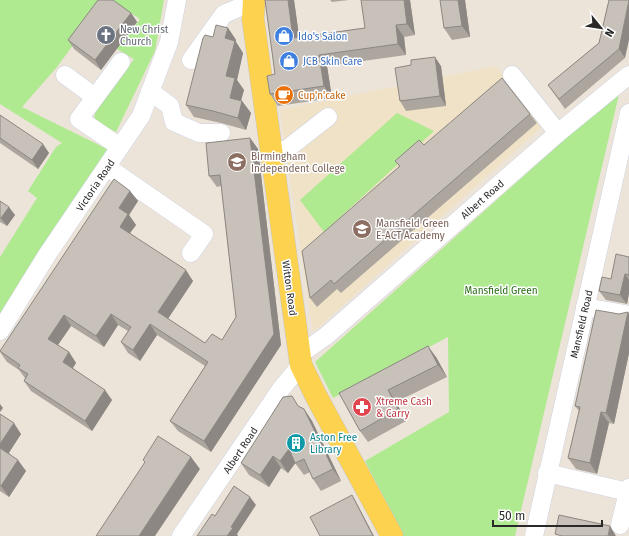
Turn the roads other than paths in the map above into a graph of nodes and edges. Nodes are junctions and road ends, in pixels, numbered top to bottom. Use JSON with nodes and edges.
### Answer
{"nodes":[{"id":1,"x":177,"y":0,"type":"edge"},
{"id":2,"x":189,"y":0,"type":"edge"},
{"id":3,"x":247,"y":6,"type":"edge"},
{"id":4,"x":173,"y":31,"type":"junction"},
{"id":5,"x":191,"y":60,"type":"dead end"},
{"id":6,"x":121,"y":62,"type":"dead end"},
{"id":7,"x":65,"y":75,"type":"dead end"},
{"id":8,"x":512,"y":75,"type":"dead end"},
{"id":9,"x":629,"y":75,"type":"edge"},
{"id":10,"x":150,"y":91,"type":"junction"},
{"id":11,"x":95,"y":98,"type":"junction"},
{"id":12,"x":629,"y":113,"type":"edge"},
{"id":13,"x":328,"y":117,"type":"dead end"},
{"id":14,"x":221,"y":132,"type":"dead end"},
{"id":15,"x":558,"y":133,"type":"junction"},
{"id":16,"x":120,"y":148,"type":"junction"},
{"id":17,"x":271,"y":152,"type":"junction"},
{"id":18,"x":107,"y":167,"type":"junction"},
{"id":19,"x":191,"y":253,"type":"dead end"},
{"id":20,"x":585,"y":307,"type":"junction"},
{"id":21,"x":629,"y":315,"type":"edge"},
{"id":22,"x":0,"y":331,"type":"edge"},
{"id":23,"x":300,"y":360,"type":"junction"},
{"id":24,"x":547,"y":474,"type":"junction"},
{"id":25,"x":628,"y":490,"type":"edge"},
{"id":26,"x":620,"y":526,"type":"dead end"},
{"id":27,"x":181,"y":536,"type":"edge"},
{"id":28,"x":392,"y":536,"type":"edge"},
{"id":29,"x":534,"y":536,"type":"edge"}],
"edges":[{"from":1,"to":4,"type":"street","name":"Victoria Road"},
{"from":2,"to":4,"type":"street","name":"Victoria Road"},
{"from":3,"to":5,"type":"street"},
{"from":3,"to":17,"type":"main road","name":"Witton Road"},
{"from":4,"to":10,"type":"street","name":"Victoria Road"},
{"from":6,"to":11,"type":"street"},
{"from":7,"to":11,"type":"street"},
{"from":8,"to":15,"type":"street"},
{"from":9,"to":15,"type":"street","name":"Albert Road"},
{"from":10,"to":14,"type":"street"},
{"from":10,"to":16,"type":"street","name":"Victoria Road"},
{"from":11,"to":16,"type":"street"},
{"from":12,"to":20,"type":"street","name":"Mansfield Road"},
{"from":13,"to":17,"type":"street"},
{"from":15,"to":23,"type":"street","name":"Albert Road"},
{"from":16,"to":18,"type":"street","name":"Victoria Road"},
{"from":17,"to":23,"type":"main road","name":"Witton Road"},
{"from":18,"to":19,"type":"street"},
{"from":18,"to":22,"type":"street","name":"Victoria Road"},
{"from":20,"to":21,"type":"street"},
{"from":20,"to":24,"type":"street","name":"Mansfield Road"},
{"from":23,"to":27,"type":"street","name":"Albert Road"},
{"from":23,"to":28,"type":"main road","name":"Witton Road"},
{"from":24,"to":25,"type":"street"},
{"from":24,"to":29,"type":"street","name":"Mansfield Road"},
{"from":25,"to":26,"type":"street"}]}
